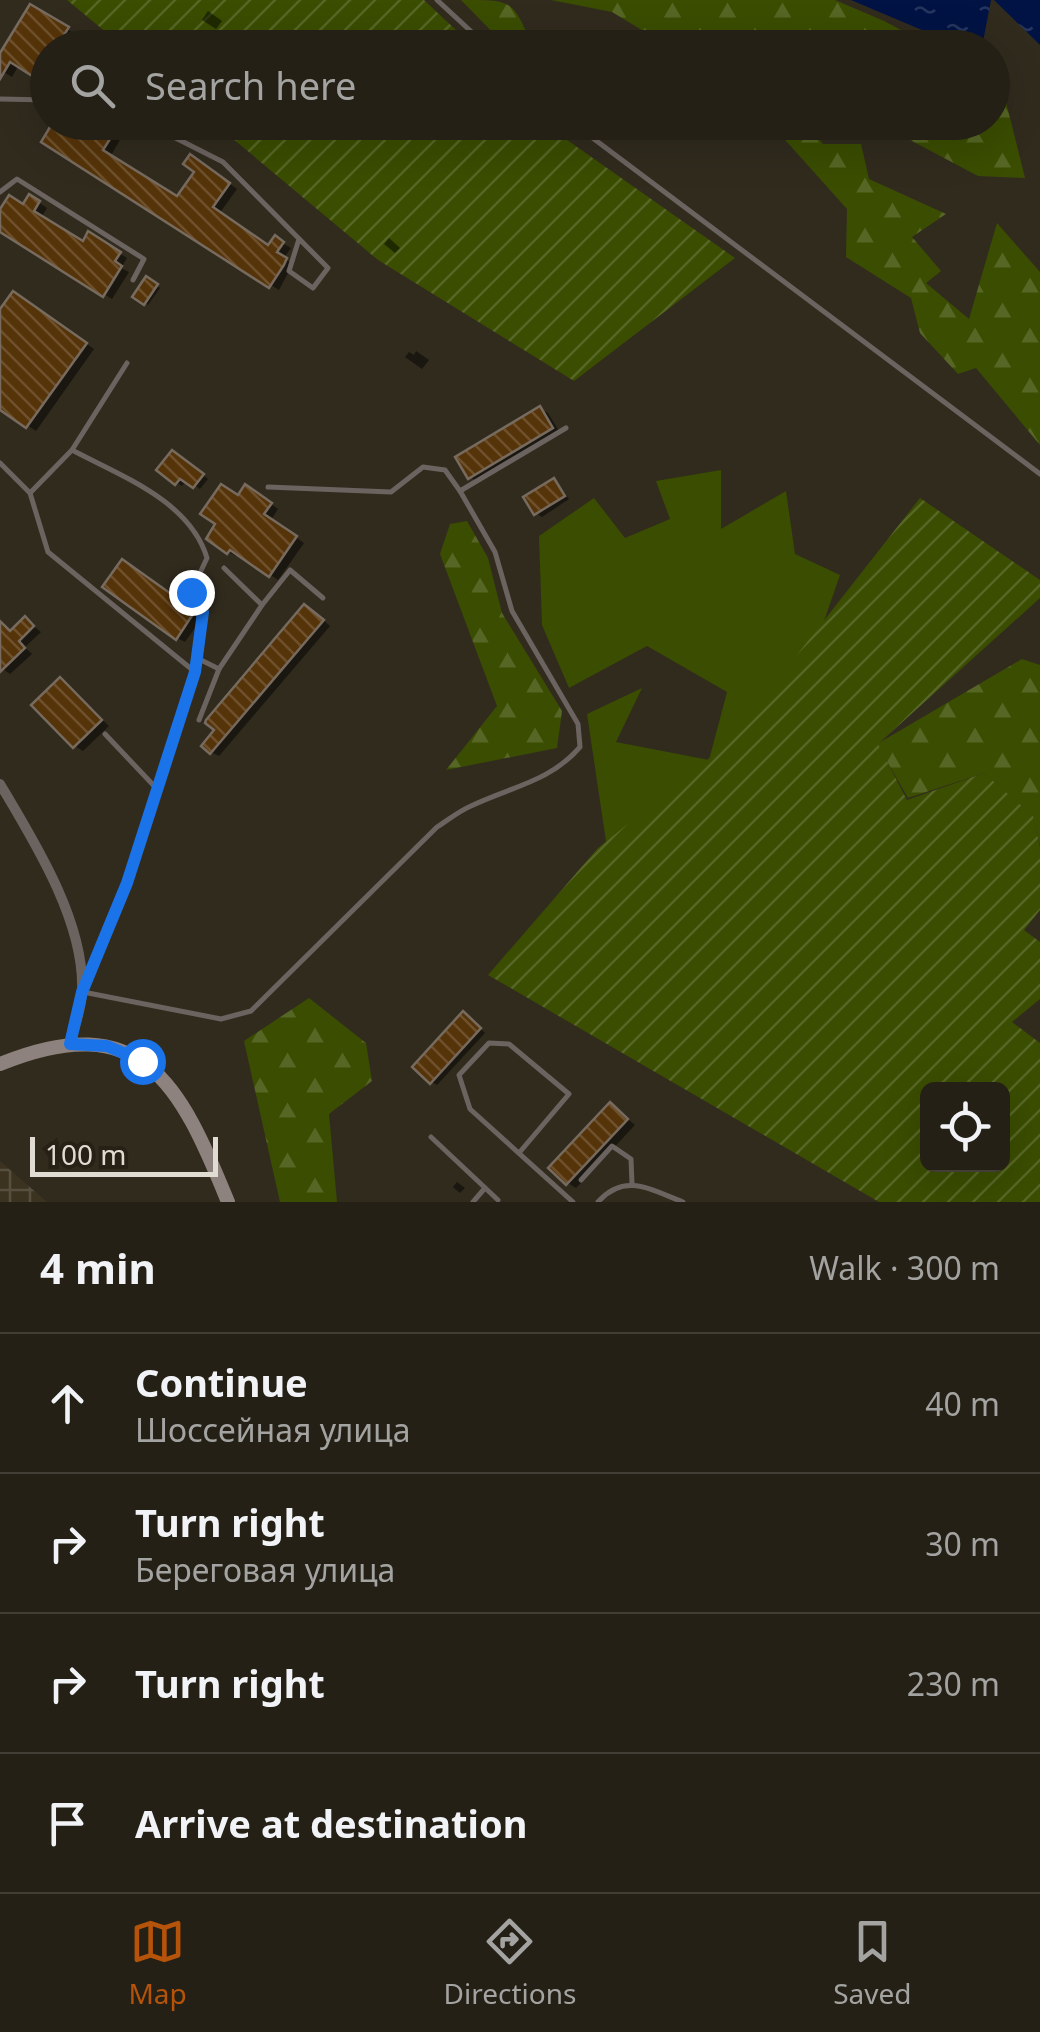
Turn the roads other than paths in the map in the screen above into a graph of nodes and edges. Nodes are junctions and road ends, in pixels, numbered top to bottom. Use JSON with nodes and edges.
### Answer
{"nodes":[{"id":1,"x":437,"y":0,"type":"edge"},
{"id":2,"x":470,"y":30,"type":"edge"},
{"id":3,"x":0,"y":99,"type":"edge"},
{"id":4,"x":30,"y":100,"type":"edge"},
{"id":5,"x":180,"y":140,"type":"edge"},
{"id":6,"x":595,"y":140,"type":"edge"},
{"id":7,"x":0,"y":192,"type":"edge"},
{"id":8,"x":300,"y":239,"type":"junction"},
{"id":9,"x":133,"y":280,"type":"dead end"},
{"id":10,"x":127,"y":363,"type":"dead end"},
{"id":11,"x":566,"y":428,"type":"dead end"},
{"id":12,"x":72,"y":450,"type":"junction"},
{"id":13,"x":0,"y":463,"type":"edge"},
{"id":14,"x":1040,"y":474,"type":"edge"},
{"id":15,"x":268,"y":487,"type":"dead end"},
{"id":16,"x":460,"y":492,"type":"junction"},
{"id":17,"x":30,"y":493,"type":"junction"},
{"id":18,"x":224,"y":568,"type":"dead end"},
{"id":19,"x":324,"y":598,"type":"dead end"},
{"id":20,"x":262,"y":605,"type":"junction"},
{"id":21,"x":197,"y":658,"type":"junction"},
{"id":22,"x":219,"y":669,"type":"junction"},
{"id":23,"x":195,"y":672,"type":"junction"},
{"id":24,"x":199,"y":720,"type":"dead end"},
{"id":25,"x":105,"y":734,"type":"dead end"},
{"id":26,"x":0,"y":784,"type":"edge"},
{"id":27,"x":158,"y":789,"type":"junction"},
{"id":28,"x":82,"y":992,"type":"junction"},
{"id":29,"x":70,"y":1044,"type":"junction"},
{"id":30,"x":0,"y":1064,"type":"edge"},
{"id":31,"x":431,"y":1137,"type":"dead end"},
{"id":32,"x":519,"y":1153,"type":"junction"},
{"id":33,"x":581,"y":1180,"type":"dead end"},
{"id":34,"x":632,"y":1184,"type":"junction"},
{"id":35,"x":484,"y":1188,"type":"junction"},
{"id":36,"x":498,"y":1200,"type":"edge"},
{"id":37,"x":228,"y":1202,"type":"edge"},
{"id":38,"x":473,"y":1202,"type":"edge"},
{"id":39,"x":573,"y":1202,"type":"edge"},
{"id":40,"x":598,"y":1202,"type":"edge"},
{"id":41,"x":683,"y":1202,"type":"edge"}],
"edges":[{"from":1,"to":2,"type":"lane"},
{"from":3,"to":4,"type":"lane"},
{"from":5,"to":8,"type":"lane"},
{"from":6,"to":14,"type":"lane"},
{"from":7,"to":9,"type":"lane"},
{"from":8,"to":8,"type":"lane"},
{"from":10,"to":12,"type":"lane"},
{"from":11,"to":16,"type":"lane"},
{"from":12,"to":17,"type":"lane"},
{"from":12,"to":21,"type":"lane"},
{"from":13,"to":17,"type":"lane"},
{"from":15,"to":16,"type":"lane"},
{"from":16,"to":28,"type":"lane"},
{"from":17,"to":23,"type":"lane"},
{"from":18,"to":20,"type":"lane"},
{"from":19,"to":20,"type":"lane"},
{"from":20,"to":22,"type":"lane"},
{"from":21,"to":22,"type":"lane"},
{"from":21,"to":23,"type":"lane"},
{"from":22,"to":24,"type":"lane"},
{"from":23,"to":27,"type":"lane"},
{"from":25,"to":27,"type":"lane"},
{"from":26,"to":28,"type":"street"},
{"from":27,"to":28,"type":"lane"},
{"from":28,"to":29,"type":"street"},
{"from":29,"to":30,"type":"main road"},
{"from":29,"to":37,"type":"main road"},
{"from":31,"to":35,"type":"lane"},
{"from":32,"to":32,"type":"lane"},
{"from":32,"to":39,"type":"lane"},
{"from":33,"to":34,"type":"lane"},
{"from":34,"to":40,"type":"lane"},
{"from":34,"to":41,"type":"lane"},
{"from":35,"to":36,"type":"lane"},
{"from":35,"to":38,"type":"lane"}]}
